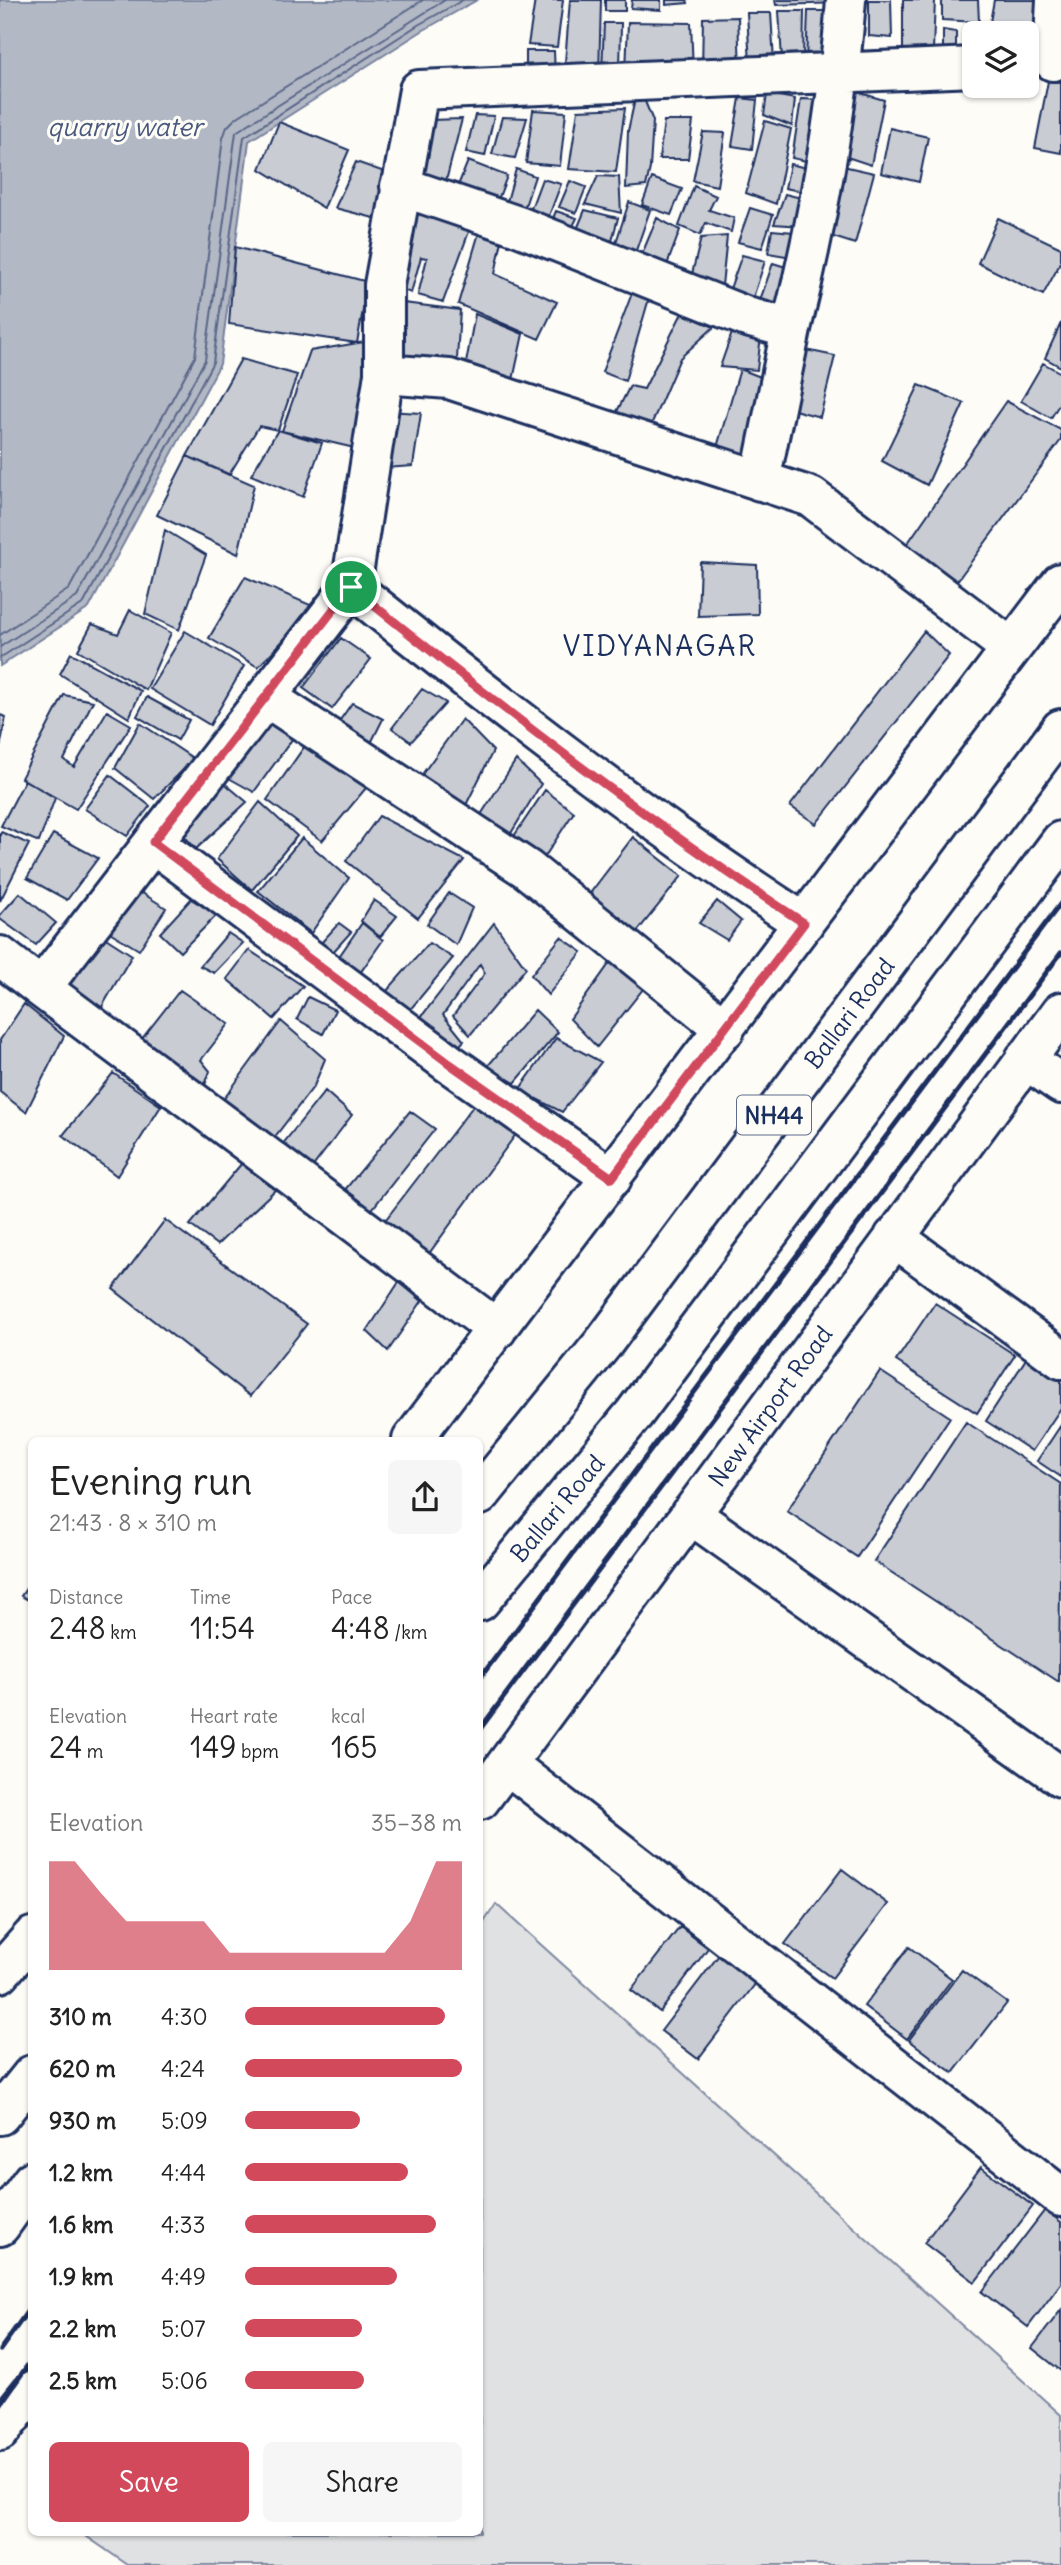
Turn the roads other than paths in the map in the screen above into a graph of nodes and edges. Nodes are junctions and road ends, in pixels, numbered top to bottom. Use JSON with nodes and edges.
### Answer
{"nodes":[{"id":1,"x":846,"y":0,"type":"edge"},
{"id":2,"x":1056,"y":0,"type":"edge"},
{"id":3,"x":1047,"y":62,"type":"edge"},
{"id":4,"x":962,"y":67,"type":"edge"},
{"id":5,"x":841,"y":72,"type":"junction"},
{"id":6,"x":400,"y":186,"type":"junction"},
{"id":7,"x":791,"y":329,"type":"junction"},
{"id":8,"x":384,"y":374,"type":"junction"},
{"id":9,"x":760,"y":481,"type":"junction"},
{"id":10,"x":1061,"y":583,"type":"edge"},
{"id":11,"x":351,"y":587,"type":"junction"},
{"id":12,"x":1012,"y":648,"type":"junction"},
{"id":13,"x":266,"y":697,"type":"junction"},
{"id":14,"x":1061,"y":729,"type":"edge"},
{"id":15,"x":1061,"y":841,"type":"edge"},
{"id":16,"x":153,"y":842,"type":"junction"},
{"id":17,"x":804,"y":923,"type":"junction"},
{"id":18,"x":0,"y":956,"type":"edge"},
{"id":19,"x":41,"y":988,"type":"junction"},
{"id":20,"x":1061,"y":1012,"type":"edge"},
{"id":21,"x":725,"y":1029,"type":"junction"},
{"id":22,"x":1025,"y":1059,"type":"junction"},
{"id":23,"x":1061,"y":1084,"type":"edge"},
{"id":24,"x":612,"y":1178,"type":"junction"},
{"id":25,"x":894,"y":1237,"type":"junction"},
{"id":26,"x":497,"y":1329,"type":"junction"},
{"id":27,"x":1061,"y":1359,"type":"edge"},
{"id":28,"x":414,"y":1437,"type":"edge"},
{"id":29,"x":483,"y":1491,"type":"edge"},
{"id":30,"x":690,"y":1514,"type":"junction"},
{"id":31,"x":483,"y":1597,"type":"edge"},
{"id":32,"x":507,"y":1764,"type":"junction"},
{"id":33,"x":1061,"y":1777,"type":"edge"},
{"id":34,"x":483,"y":1796,"type":"edge"},
{"id":35,"x":28,"y":1942,"type":"edge"},
{"id":36,"x":0,"y":1973,"type":"edge"},
{"id":37,"x":28,"y":2079,"type":"edge"},
{"id":38,"x":0,"y":2115,"type":"edge"},
{"id":39,"x":28,"y":2186,"type":"edge"},
{"id":40,"x":1061,"y":2197,"type":"edge"},
{"id":41,"x":0,"y":2226,"type":"edge"},
{"id":42,"x":28,"y":2396,"type":"edge"},
{"id":43,"x":0,"y":2431,"type":"edge"}],
"edges":[{"from":1,"to":5,"type":"main road"},
{"from":2,"to":3,"type":"main road"},
{"from":4,"to":5,"type":"main road"},
{"from":5,"to":6,"type":"main road"},
{"from":5,"to":7,"type":"main road"},
{"from":6,"to":7,"type":"main road"},
{"from":6,"to":8,"type":"main road"},
{"from":7,"to":9,"type":"main road"},
{"from":8,"to":9,"type":"main road"},
{"from":8,"to":11,"type":"main road"},
{"from":9,"to":12,"type":"main road"},
{"from":10,"to":12,"type":"main road"},
{"from":11,"to":13,"type":"main road"},
{"from":11,"to":17,"type":"main road"},
{"from":12,"to":17,"type":"main road"},
{"from":13,"to":16,"type":"main road"},
{"from":13,"to":21,"type":"main road"},
{"from":14,"to":29,"type":"main road","name":"Ballari Road","number":"NH44"},
{"from":15,"to":31,"type":"main road","name":"Ballari Road","number":"NH44"},
{"from":16,"to":19,"type":"main road"},
{"from":16,"to":24,"type":"main road"},
{"from":17,"to":21,"type":"main road"},
{"from":18,"to":19,"type":"main road"},
{"from":19,"to":26,"type":"main road"},
{"from":20,"to":22,"type":"main road","name":"New Airport Road"},
{"from":21,"to":24,"type":"main road"},
{"from":22,"to":23,"type":"main road"},
{"from":22,"to":25,"type":"main road","name":"New Airport Road"},
{"from":24,"to":26,"type":"main road"},
{"from":25,"to":27,"type":"main road"},
{"from":25,"to":30,"type":"main road","name":"New Airport Road"},
{"from":26,"to":28,"type":"main road"},
{"from":30,"to":32,"type":"main road","name":"New Airport Road"},
{"from":30,"to":33,"type":"main road"},
{"from":32,"to":34,"type":"main road","name":"New Airport Road"},
{"from":32,"to":40,"type":"main road"},
{"from":35,"to":36,"type":"main road"},
{"from":37,"to":38,"type":"main road"},
{"from":39,"to":41,"type":"main road"},
{"from":42,"to":43,"type":"main road"}]}
